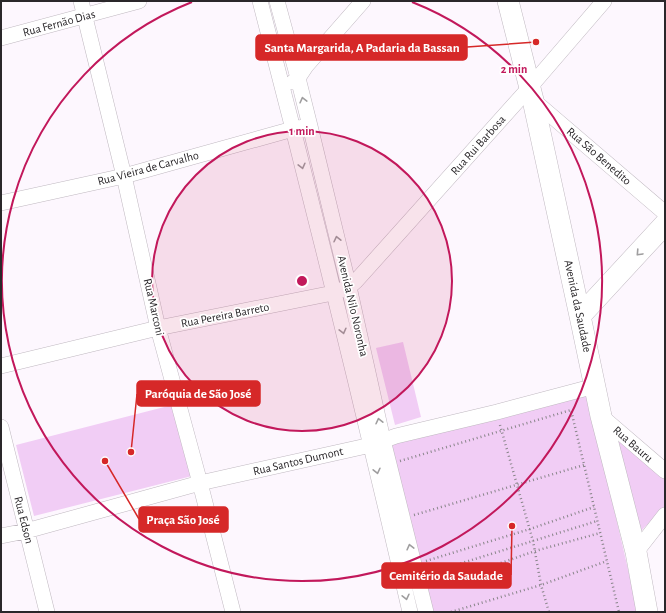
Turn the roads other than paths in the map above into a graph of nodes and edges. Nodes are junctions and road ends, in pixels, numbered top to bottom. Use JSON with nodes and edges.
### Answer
{"nodes":[{"id":1,"x":81,"y":1,"type":"edge"},
{"id":2,"x":139,"y":1,"type":"edge"},
{"id":3,"x":260,"y":1,"type":"edge"},
{"id":4,"x":276,"y":1,"type":"edge"},
{"id":5,"x":363,"y":1,"type":"edge"},
{"id":6,"x":508,"y":1,"type":"edge"},
{"id":7,"x":604,"y":1,"type":"edge"},
{"id":8,"x":85,"y":16,"type":"junction"},
{"id":9,"x":1,"y":38,"type":"edge"},
{"id":10,"x":298,"y":78,"type":"junction"},
{"id":11,"x":283,"y":91,"type":"junction"},
{"id":12,"x":532,"y":93,"type":"junction"},
{"id":13,"x":310,"y":126,"type":"junction"},
{"id":14,"x":293,"y":128,"type":"junction"},
{"id":15,"x":124,"y":176,"type":"junction"},
{"id":16,"x":1,"y":203,"type":"edge"},
{"id":17,"x":665,"y":213,"type":"edge"},
{"id":18,"x":665,"y":224,"type":"edge"},
{"id":19,"x":348,"y":287,"type":"junction"},
{"id":20,"x":334,"y":293,"type":"junction"},
{"id":21,"x":580,"y":316,"type":"junction"},
{"id":22,"x":158,"y":328,"type":"junction"},
{"id":23,"x":1,"y":366,"type":"edge"},
{"id":24,"x":595,"y":386,"type":"junction"},
{"id":25,"x":601,"y":416,"type":"junction"},
{"id":26,"x":1,"y":427,"type":"edge"},
{"id":27,"x":377,"y":442,"type":"junction"},
{"id":28,"x":665,"y":471,"type":"edge"},
{"id":29,"x":200,"y":482,"type":"junction"},
{"id":30,"x":665,"y":515,"type":"edge"},
{"id":31,"x":26,"y":530,"type":"junction"},
{"id":32,"x":1,"y":536,"type":"edge"},
{"id":33,"x":636,"y":552,"type":"junction"},
{"id":34,"x":47,"y":612,"type":"edge"},
{"id":35,"x":233,"y":612,"type":"edge"},
{"id":36,"x":410,"y":612,"type":"edge"},
{"id":37,"x":426,"y":612,"type":"edge"},
{"id":38,"x":647,"y":612,"type":"edge"}],
"edges":[{"from":1,"to":8,"type":"street","name":"Rua Marconi"},
{"from":2,"to":8,"type":"street","name":"Rua Fernão Dias"},
{"from":3,"to":11,"type":"street","name":"Avenida Nilo Noronha"},
{"from":4,"to":10,"type":"street","name":"Avenida Nilo Noronha"},
{"from":5,"to":10,"type":"street"},
{"from":6,"to":12,"type":"main road","name":"Avenida da Saudade"},
{"from":7,"to":12,"type":"street","name":"Rua Rui Barbosa"},
{"from":8,"to":9,"type":"street","name":"Rua Fernão Dias"},
{"from":8,"to":15,"type":"street","name":"Rua Marconi"},
{"from":10,"to":11,"type":"street"},
{"from":13,"to":10,"type":"street","name":"Avenida Nilo Noronha","one_way":true},
{"from":11,"to":14,"type":"street","name":"Avenida Nilo Noronha"},
{"from":12,"to":17,"type":"street","name":"Rua São Benedito"},
{"from":12,"to":19,"type":"street","name":"Rua Rui Barbosa"},
{"from":12,"to":21,"type":"main road","name":"Avenida da Saudade"},
{"from":13,"to":14,"type":"street","name":"Rua Vieira de Carvalho"},
{"from":19,"to":13,"type":"street","name":"Avenida Nilo Noronha","one_way":true},
{"from":14,"to":15,"type":"street","name":"Rua Vieira de Carvalho"},
{"from":14,"to":20,"type":"street","name":"Avenida Nilo Noronha","one_way":true},
{"from":15,"to":16,"type":"street","name":"Rua Vieira de Carvalho"},
{"from":15,"to":22,"type":"street","name":"Rua Marconi"},
{"from":18,"to":21,"type":"main road","one_way":true},
{"from":19,"to":20,"type":"street","name":"Rua Rui Barbosa"},
{"from":27,"to":19,"type":"street","name":"Avenida Nilo Noronha","one_way":true},
{"from":20,"to":22,"type":"street","name":"Rua Pereira Barreto"},
{"from":20,"to":27,"type":"street","name":"Avenida Nilo Noronha","one_way":true},
{"from":21,"to":24,"type":"main road","name":"Avenida da Saudade"},
{"from":22,"to":23,"type":"street","name":"Rua Pereira Barreto"},
{"from":22,"to":29,"type":"street","name":"Rua Marconi"},
{"from":24,"to":25,"type":"main road","name":"Avenida da Saudade"},
{"from":24,"to":27,"type":"street","name":"Rua Santos Dumont"},
{"from":25,"to":28,"type":"street","name":"Rua Bauru"},
{"from":25,"to":33,"type":"main road","name":"Avenida da Saudade"},
{"from":26,"to":31,"type":"street","name":"Rua Edson"},
{"from":27,"to":29,"type":"street","name":"Rua Santos Dumont"},
{"from":27,"to":36,"type":"street","name":"Avenida Nilo Noronha","one_way":true},
{"from":37,"to":27,"type":"street","name":"Avenida Nilo Noronha","one_way":true},
{"from":29,"to":31,"type":"street","name":"Rua Santos Dumont"},
{"from":29,"to":35,"type":"street","name":"Rua Marconi"},
{"from":30,"to":33,"type":"street"},
{"from":31,"to":32,"type":"street","name":"Rua Santos Dumont"},
{"from":31,"to":34,"type":"street","name":"Rua Edson"},
{"from":33,"to":38,"type":"main road","name":"Avenida da Saudade"}]}
